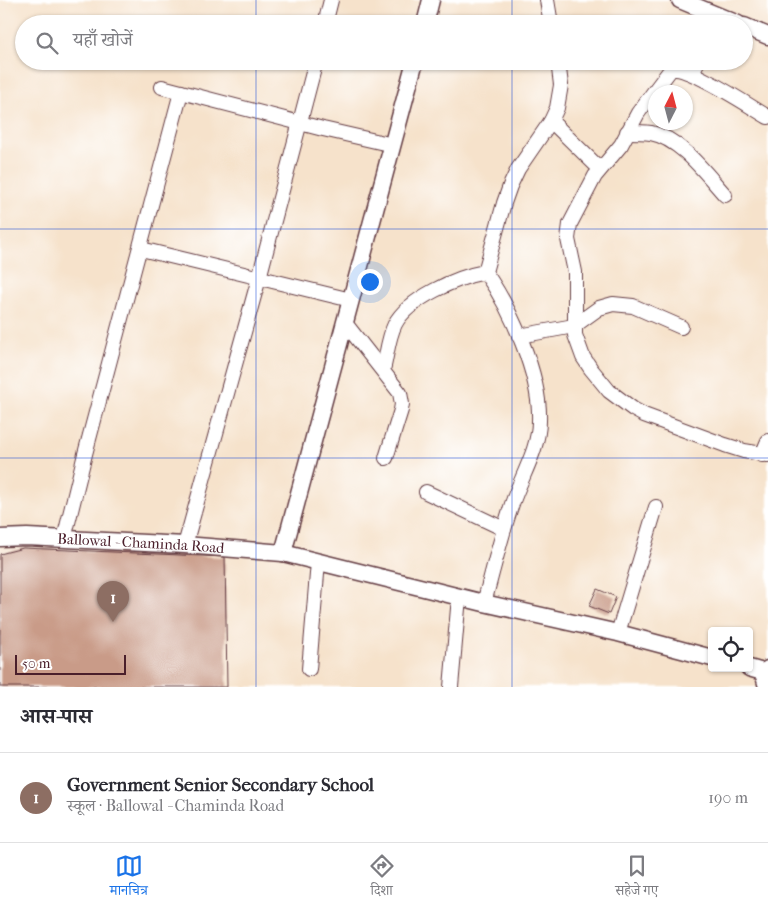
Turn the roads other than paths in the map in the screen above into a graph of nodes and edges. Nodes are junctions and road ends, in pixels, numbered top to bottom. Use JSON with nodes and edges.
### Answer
{"nodes":[{"id":1,"x":331,"y":0,"type":"edge"},
{"id":2,"x":431,"y":0,"type":"edge"},
{"id":3,"x":547,"y":0,"type":"edge"},
{"id":4,"x":680,"y":0,"type":"edge"},
{"id":5,"x":716,"y":13,"type":"edge"},
{"id":6,"x":327,"y":15,"type":"edge"},
{"id":7,"x":427,"y":15,"type":"edge"},
{"id":8,"x":550,"y":15,"type":"edge"},
{"id":9,"x":753,"y":30,"type":"edge"},
{"id":10,"x":768,"y":36,"type":"edge"},
{"id":11,"x":314,"y":70,"type":"edge"},
{"id":12,"x":413,"y":70,"type":"edge"},
{"id":13,"x":559,"y":70,"type":"edge"},
{"id":14,"x":669,"y":70,"type":"edge"},
{"id":15,"x":699,"y":70,"type":"edge"},
{"id":16,"x":162,"y":87,"type":"dead end"},
{"id":17,"x":181,"y":92,"type":"junction"},
{"id":18,"x":768,"y":117,"type":"edge"},
{"id":19,"x":551,"y":121,"type":"junction"},
{"id":20,"x":300,"y":123,"type":"junction"},
{"id":21,"x":628,"y":132,"type":"junction"},
{"id":22,"x":393,"y":145,"type":"junction"},
{"id":23,"x":600,"y":169,"type":"junction"},
{"id":24,"x":725,"y":195,"type":"dead end"},
{"id":25,"x":141,"y":249,"type":"junction"},
{"id":26,"x":485,"y":272,"type":"junction"},
{"id":27,"x":259,"y":278,"type":"junction"},
{"id":28,"x":351,"y":300,"type":"junction"},
{"id":29,"x":345,"y":322,"type":"junction"},
{"id":30,"x":574,"y":326,"type":"junction"},
{"id":31,"x":681,"y":327,"type":"dead end"},
{"id":32,"x":519,"y":336,"type":"junction"},
{"id":33,"x":383,"y":370,"type":"junction"},
{"id":34,"x":768,"y":441,"type":"edge"},
{"id":35,"x":765,"y":455,"type":"edge"},
{"id":36,"x":386,"y":458,"type":"dead end"},
{"id":37,"x":426,"y":492,"type":"dead end"},
{"id":38,"x":656,"y":507,"type":"dead end"},
{"id":39,"x":504,"y":528,"type":"junction"},
{"id":40,"x":0,"y":538,"type":"edge"},
{"id":41,"x":64,"y":539,"type":"junction"},
{"id":42,"x":185,"y":545,"type":"junction"},
{"id":43,"x":282,"y":553,"type":"junction"},
{"id":44,"x":318,"y":562,"type":"junction"},
{"id":45,"x":458,"y":597,"type":"junction"},
{"id":46,"x":484,"y":603,"type":"junction"},
{"id":47,"x":618,"y":633,"type":"junction"},
{"id":48,"x":708,"y":657,"type":"edge"},
{"id":49,"x":309,"y":669,"type":"dead end"},
{"id":50,"x":451,"y":687,"type":"edge"}],
"edges":[{"from":1,"to":6,"type":"street"},
{"from":2,"to":7,"type":"street"},
{"from":3,"to":8,"type":"street"},
{"from":4,"to":5,"type":"street"},
{"from":9,"to":10,"type":"street"},
{"from":11,"to":20,"type":"street"},
{"from":12,"to":22,"type":"street"},
{"from":13,"to":19,"type":"street"},
{"from":14,"to":21,"type":"street"},
{"from":15,"to":18,"type":"street"},
{"from":16,"to":17,"type":"street"},
{"from":17,"to":20,"type":"street"},
{"from":17,"to":25,"type":"street"},
{"from":19,"to":23,"type":"street"},
{"from":19,"to":26,"type":"street"},
{"from":20,"to":22,"type":"street"},
{"from":20,"to":27,"type":"street"},
{"from":21,"to":23,"type":"street"},
{"from":21,"to":24,"type":"street"},
{"from":22,"to":28,"type":"street"},
{"from":23,"to":30,"type":"street"},
{"from":25,"to":27,"type":"street"},
{"from":25,"to":41,"type":"street"},
{"from":26,"to":32,"type":"street"},
{"from":26,"to":33,"type":"street"},
{"from":27,"to":28,"type":"street"},
{"from":27,"to":42,"type":"street"},
{"from":28,"to":29,"type":"street"},
{"from":29,"to":33,"type":"street"},
{"from":29,"to":43,"type":"street"},
{"from":30,"to":31,"type":"street"},
{"from":30,"to":32,"type":"street"},
{"from":30,"to":35,"type":"street"},
{"from":32,"to":39,"type":"street"},
{"from":33,"to":36,"type":"street"},
{"from":34,"to":35,"type":"street"},
{"from":37,"to":39,"type":"street"},
{"from":38,"to":47,"type":"street"},
{"from":39,"to":46,"type":"street"},
{"from":40,"to":41,"type":"street","name":"Ballowal - Chaminda Road"},
{"from":41,"to":42,"type":"street","name":"Ballowal - Chaminda Road"},
{"from":42,"to":43,"type":"street","name":"Ballowal - Chaminda Road"},
{"from":43,"to":44,"type":"street","name":"Ballowal - Chaminda Road"},
{"from":44,"to":45,"type":"street","name":"Ballowal - Chaminda Road"},
{"from":44,"to":49,"type":"street"},
{"from":45,"to":46,"type":"street","name":"Ballowal - Chaminda Road"},
{"from":45,"to":50,"type":"street"},
{"from":46,"to":47,"type":"street","name":"Ballowal - Chaminda Road"},
{"from":47,"to":48,"type":"street","name":"Ballowal - Chaminda Road"}]}
